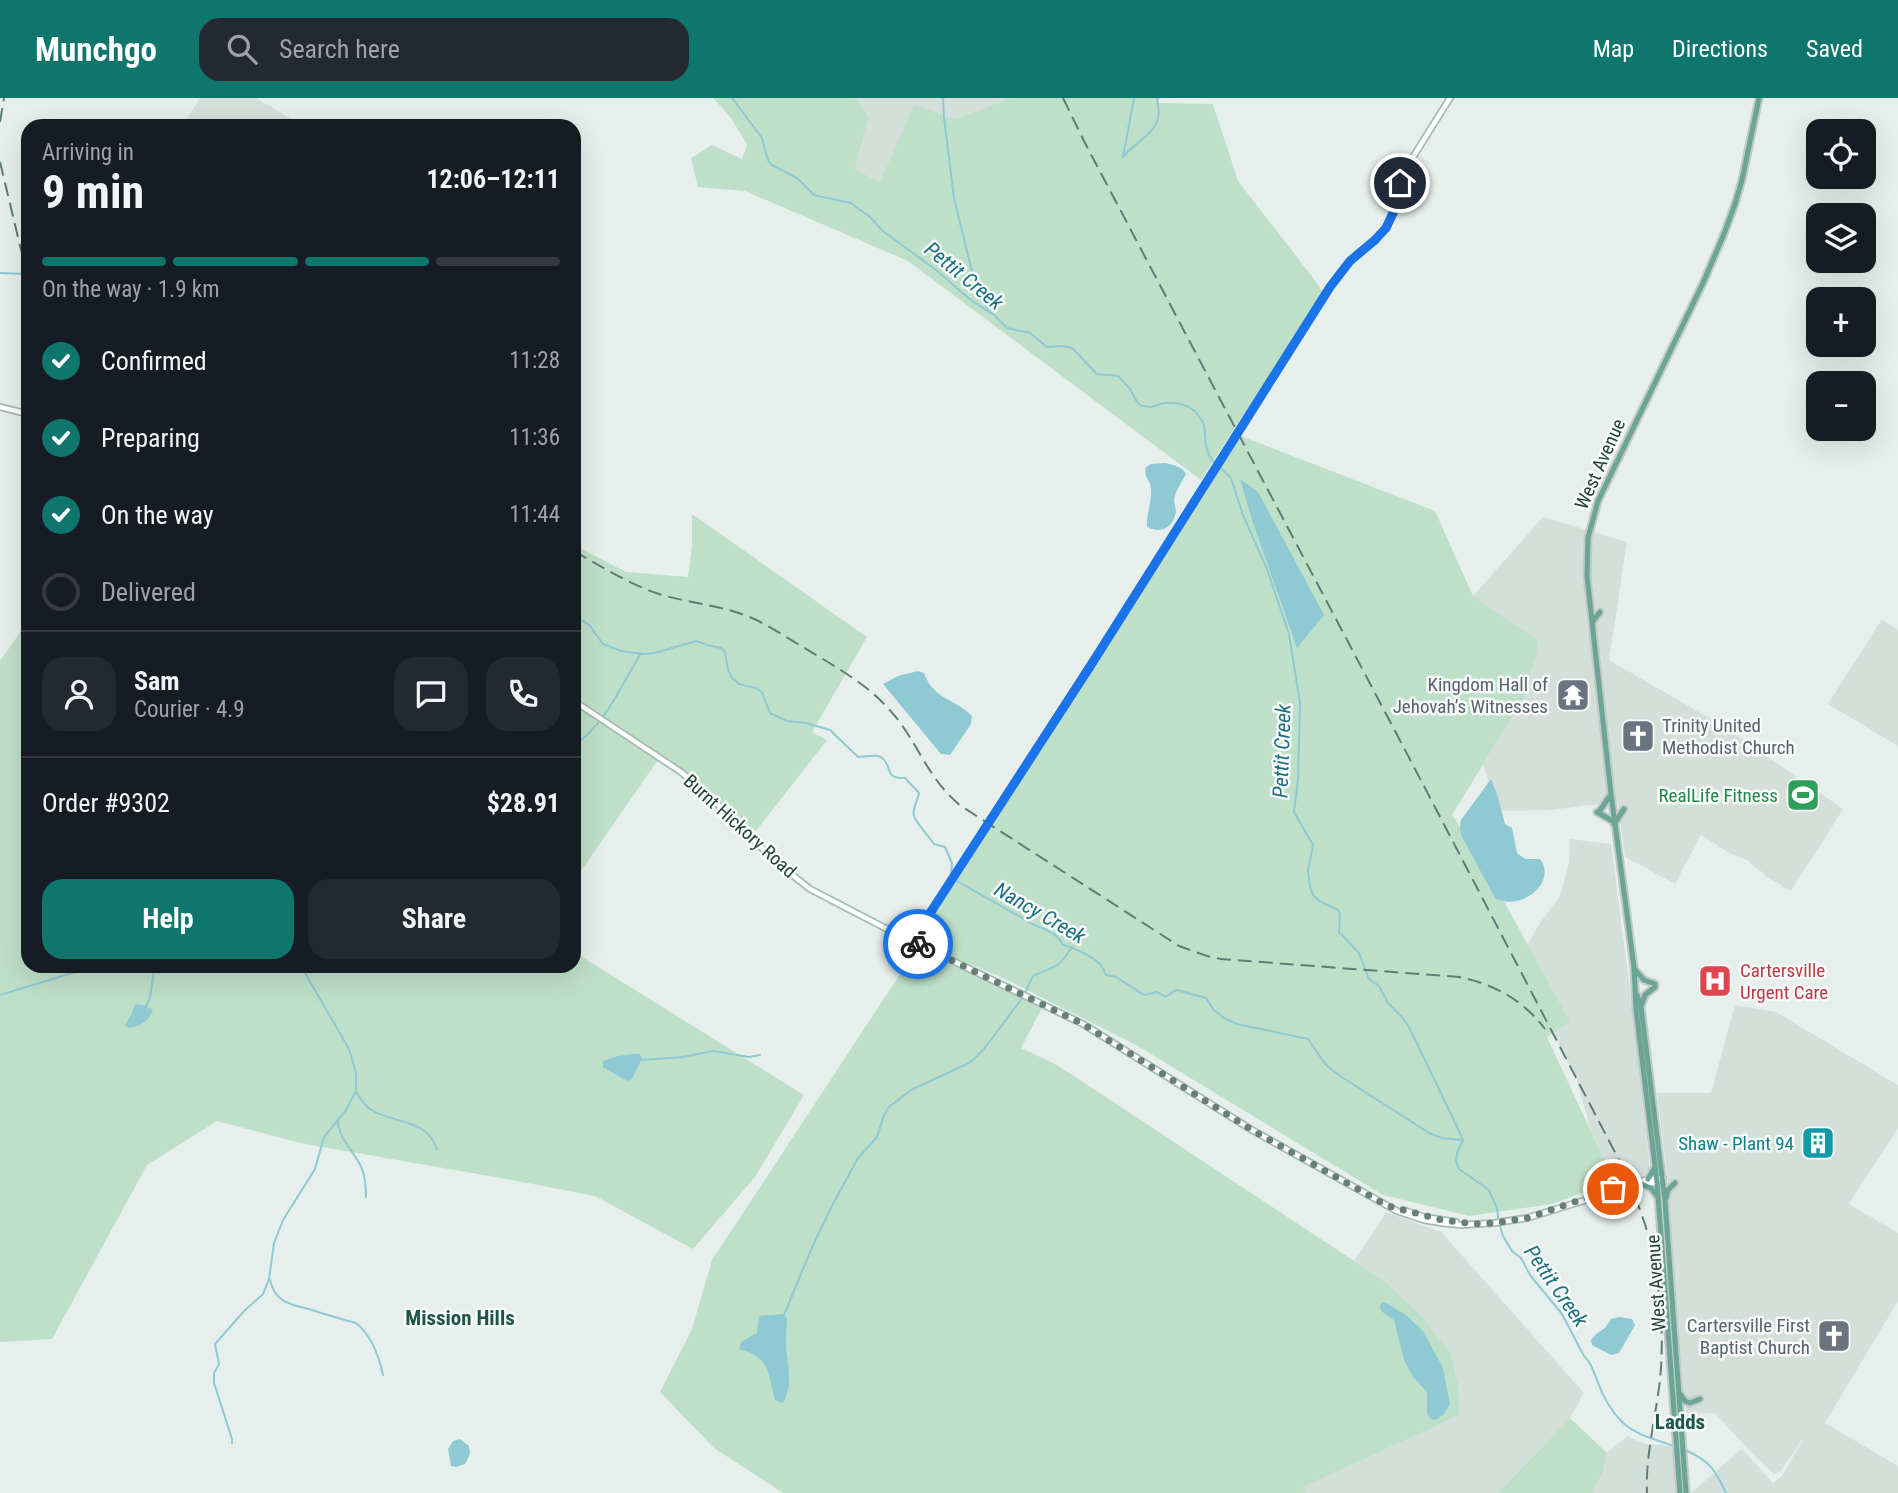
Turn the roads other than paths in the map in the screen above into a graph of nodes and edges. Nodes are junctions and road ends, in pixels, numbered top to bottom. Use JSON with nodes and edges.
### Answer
{"nodes":[{"id":1,"x":1450,"y":98,"type":"edge"},
{"id":2,"x":1759,"y":98,"type":"edge"},
{"id":3,"x":0,"y":407,"type":"edge"},
{"id":4,"x":21,"y":412,"type":"edge"},
{"id":5,"x":1600,"y":612,"type":"dead end"},
{"id":6,"x":1592,"y":624,"type":"junction"},
{"id":7,"x":581,"y":706,"type":"edge"},
{"id":8,"x":1611,"y":794,"type":"junction"},
{"id":9,"x":1624,"y":808,"type":"dead end"},
{"id":10,"x":1614,"y":823,"type":"junction"},
{"id":11,"x":912,"y":941,"type":"junction"},
{"id":12,"x":1634,"y":967,"type":"junction"},
{"id":13,"x":1636,"y":989,"type":"junction"},
{"id":14,"x":1641,"y":1007,"type":"junction"},
{"id":15,"x":1655,"y":1167,"type":"junction"},
{"id":16,"x":1648,"y":1179,"type":"junction"},
{"id":17,"x":1659,"y":1179,"type":"junction"},
{"id":18,"x":1675,"y":1183,"type":"dead end"},
{"id":19,"x":1641,"y":1184,"type":"junction"},
{"id":20,"x":1662,"y":1200,"type":"junction"},
{"id":21,"x":1576,"y":1203,"type":"junction"},
{"id":22,"x":1679,"y":1394,"type":"junction"},
{"id":23,"x":1700,"y":1399,"type":"dead end"},
{"id":24,"x":1680,"y":1493,"type":"edge"},
{"id":25,"x":1686,"y":1493,"type":"edge"}],
"edges":[{"from":1,"to":11,"type":"main road"},
{"from":2,"to":6,"type":"main road","name":"West Avenue"},
{"from":3,"to":4,"type":"main road"},
{"from":5,"to":6,"type":"main road"},
{"from":6,"to":8,"type":"main road","name":"West Avenue"},
{"from":7,"to":11,"type":"main road","name":"Burnt Hickory Road"},
{"from":8,"to":10,"type":"main road","name":"West Avenue"},
{"from":8,"to":10,"type":"main road"},
{"from":9,"to":10,"type":"main road"},
{"from":10,"to":12,"type":"main road","name":"West Avenue"},
{"from":11,"to":21,"type":"main road","name":"Burnt Hickory Road"},
{"from":12,"to":13,"type":"main road","name":"West Avenue"},
{"from":12,"to":14,"type":"main road"},
{"from":13,"to":14,"type":"main road","name":"West Avenue"},
{"from":13,"to":15,"type":"main road","name":"West Avenue"},
{"from":14,"to":17,"type":"main road","name":"West Avenue"},
{"from":15,"to":16,"type":"main road"},
{"from":15,"to":17,"type":"main road","name":"West Avenue"},
{"from":16,"to":17,"type":"main road","name":"Burnt Hickory Road"},
{"from":16,"to":21,"type":"main road","name":"Burnt Hickory Road"},
{"from":17,"to":19,"type":"main road","name":"Burnt Hickory Road"},
{"from":17,"to":20,"type":"main road","name":"West Avenue"},
{"from":18,"to":20,"type":"main road"},
{"from":19,"to":20,"type":"main road"},
{"from":19,"to":21,"type":"main road","name":"Burnt Hickory Road"},
{"from":20,"to":22,"type":"main road","name":"West Avenue"},
{"from":20,"to":24,"type":"main road","name":"West Avenue"},
{"from":22,"to":23,"type":"main road"},
{"from":22,"to":25,"type":"main road","name":"West Avenue"}]}
